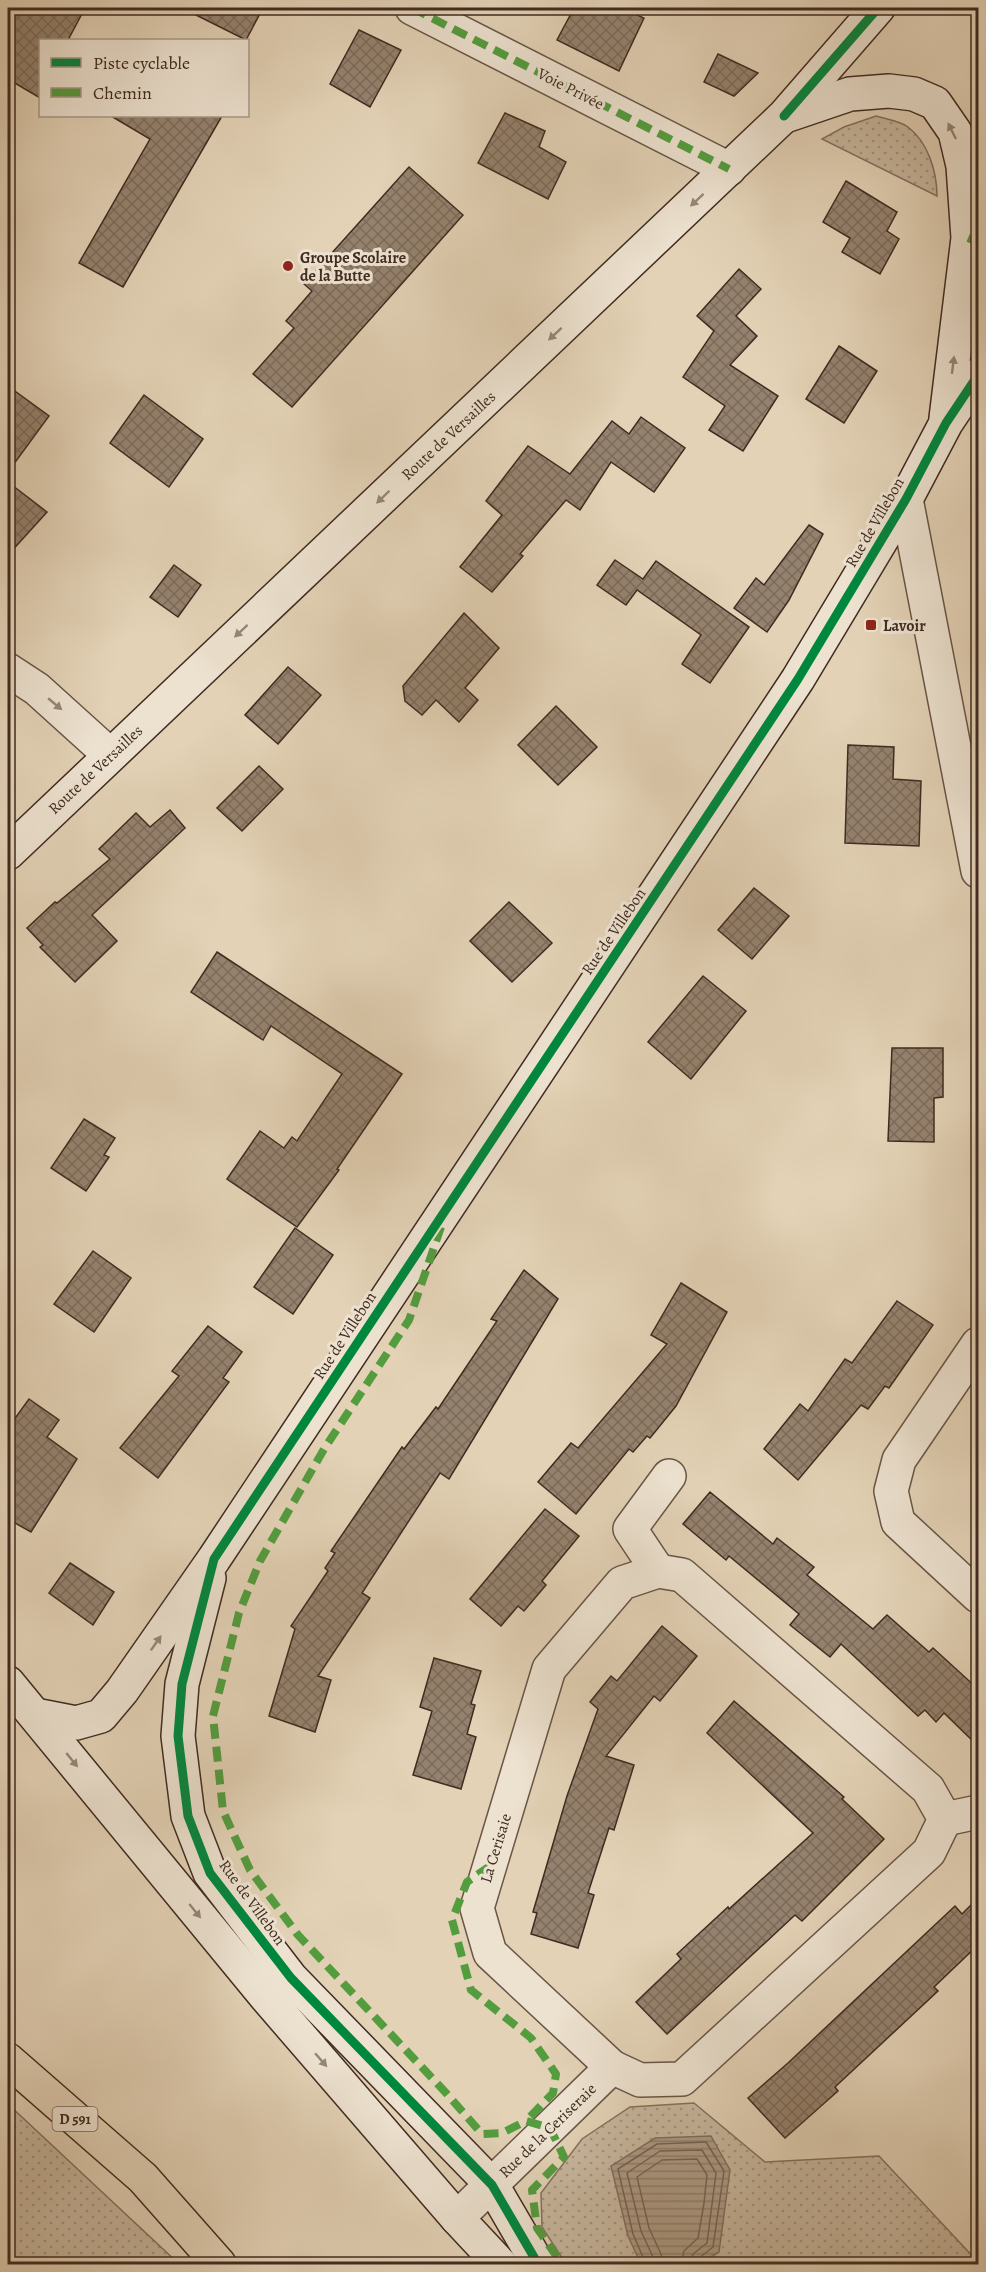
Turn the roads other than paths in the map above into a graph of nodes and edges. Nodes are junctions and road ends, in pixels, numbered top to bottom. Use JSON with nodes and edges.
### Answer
{"nodes":[{"id":1,"x":412,"y":8,"type":"edge"},
{"id":2,"x":878,"y":8,"type":"edge"},
{"id":3,"x":784,"y":116,"type":"junction"},
{"id":4,"x":729,"y":169,"type":"junction"},
{"id":5,"x":978,"y":375,"type":"edge"},
{"id":6,"x":946,"y":423,"type":"junction"},
{"id":7,"x":906,"y":499,"type":"junction"},
{"id":8,"x":8,"y":670,"type":"edge"},
{"id":9,"x":110,"y":755,"type":"junction"},
{"id":10,"x":8,"y":853,"type":"edge"},
{"id":11,"x":978,"y":871,"type":"edge"},
{"id":12,"x":978,"y":1344,"type":"edge"},
{"id":13,"x":669,"y":1476,"type":"dead end"},
{"id":14,"x":214,"y":1559,"type":"junction"},
{"id":15,"x":658,"y":1571,"type":"junction"},
{"id":16,"x":978,"y":1596,"type":"edge"},
{"id":17,"x":8,"y":1683,"type":"edge"},
{"id":18,"x":35,"y":1715,"type":"junction"},
{"id":19,"x":978,"y":1812,"type":"edge"},
{"id":20,"x":945,"y":1819,"type":"junction"},
{"id":21,"x":8,"y":2060,"type":"edge"},
{"id":22,"x":612,"y":2067,"type":"junction"},
{"id":23,"x":492,"y":2185,"type":"junction"},
{"id":24,"x":457,"y":2218,"type":"junction"},
{"id":25,"x":219,"y":2265,"type":"edge"},
{"id":26,"x":500,"y":2265,"type":"edge"},
{"id":27,"x":538,"y":2265,"type":"edge"}],
"edges":[{"from":1,"to":4,"type":"main road","name":"Voie Privée"},
{"from":2,"to":3,"type":"main road","name":"Route de Versailles"},
{"from":3,"to":4,"type":"main road","name":"Route de Versailles"},
{"from":6,"to":3,"type":"main road","one_way":true},
{"from":4,"to":9,"type":"main road","name":"Route de Versailles","one_way":true},
{"from":5,"to":6,"type":"main road","name":"Rue de Villebon"},
{"from":6,"to":7,"type":"main road","name":"Rue de Villebon"},
{"from":7,"to":11,"type":"main road"},
{"from":7,"to":14,"type":"main road","name":"Rue de Villebon"},
{"from":8,"to":9,"type":"main road","one_way":true},
{"from":9,"to":10,"type":"main road","name":"Route de Versailles"},
{"from":12,"to":16,"type":"main road"},
{"from":13,"to":15,"type":"main road"},
{"from":18,"to":14,"type":"main road","name":"Rue de Villebon","one_way":true},
{"from":14,"to":23,"type":"main road","name":"Rue de Villebon"},
{"from":15,"to":20,"type":"main road"},
{"from":15,"to":22,"type":"main road","name":"La Cerisaie"},
{"from":17,"to":18,"type":"main road"},
{"from":18,"to":24,"type":"main road","one_way":true},
{"from":19,"to":20,"type":"main road"},
{"from":20,"to":22,"type":"main road","name":"La Cerisaie"},
{"from":21,"to":25,"type":"main road","number":"D 591"},
{"from":22,"to":23,"type":"main road","name":"Rue de la Ceriseraie"},
{"from":23,"to":24,"type":"main road","name":"Rue de la Ceriseraie"},
{"from":23,"to":27,"type":"main road","name":"Rue de Villebon"},
{"from":24,"to":26,"type":"main road"}]}
